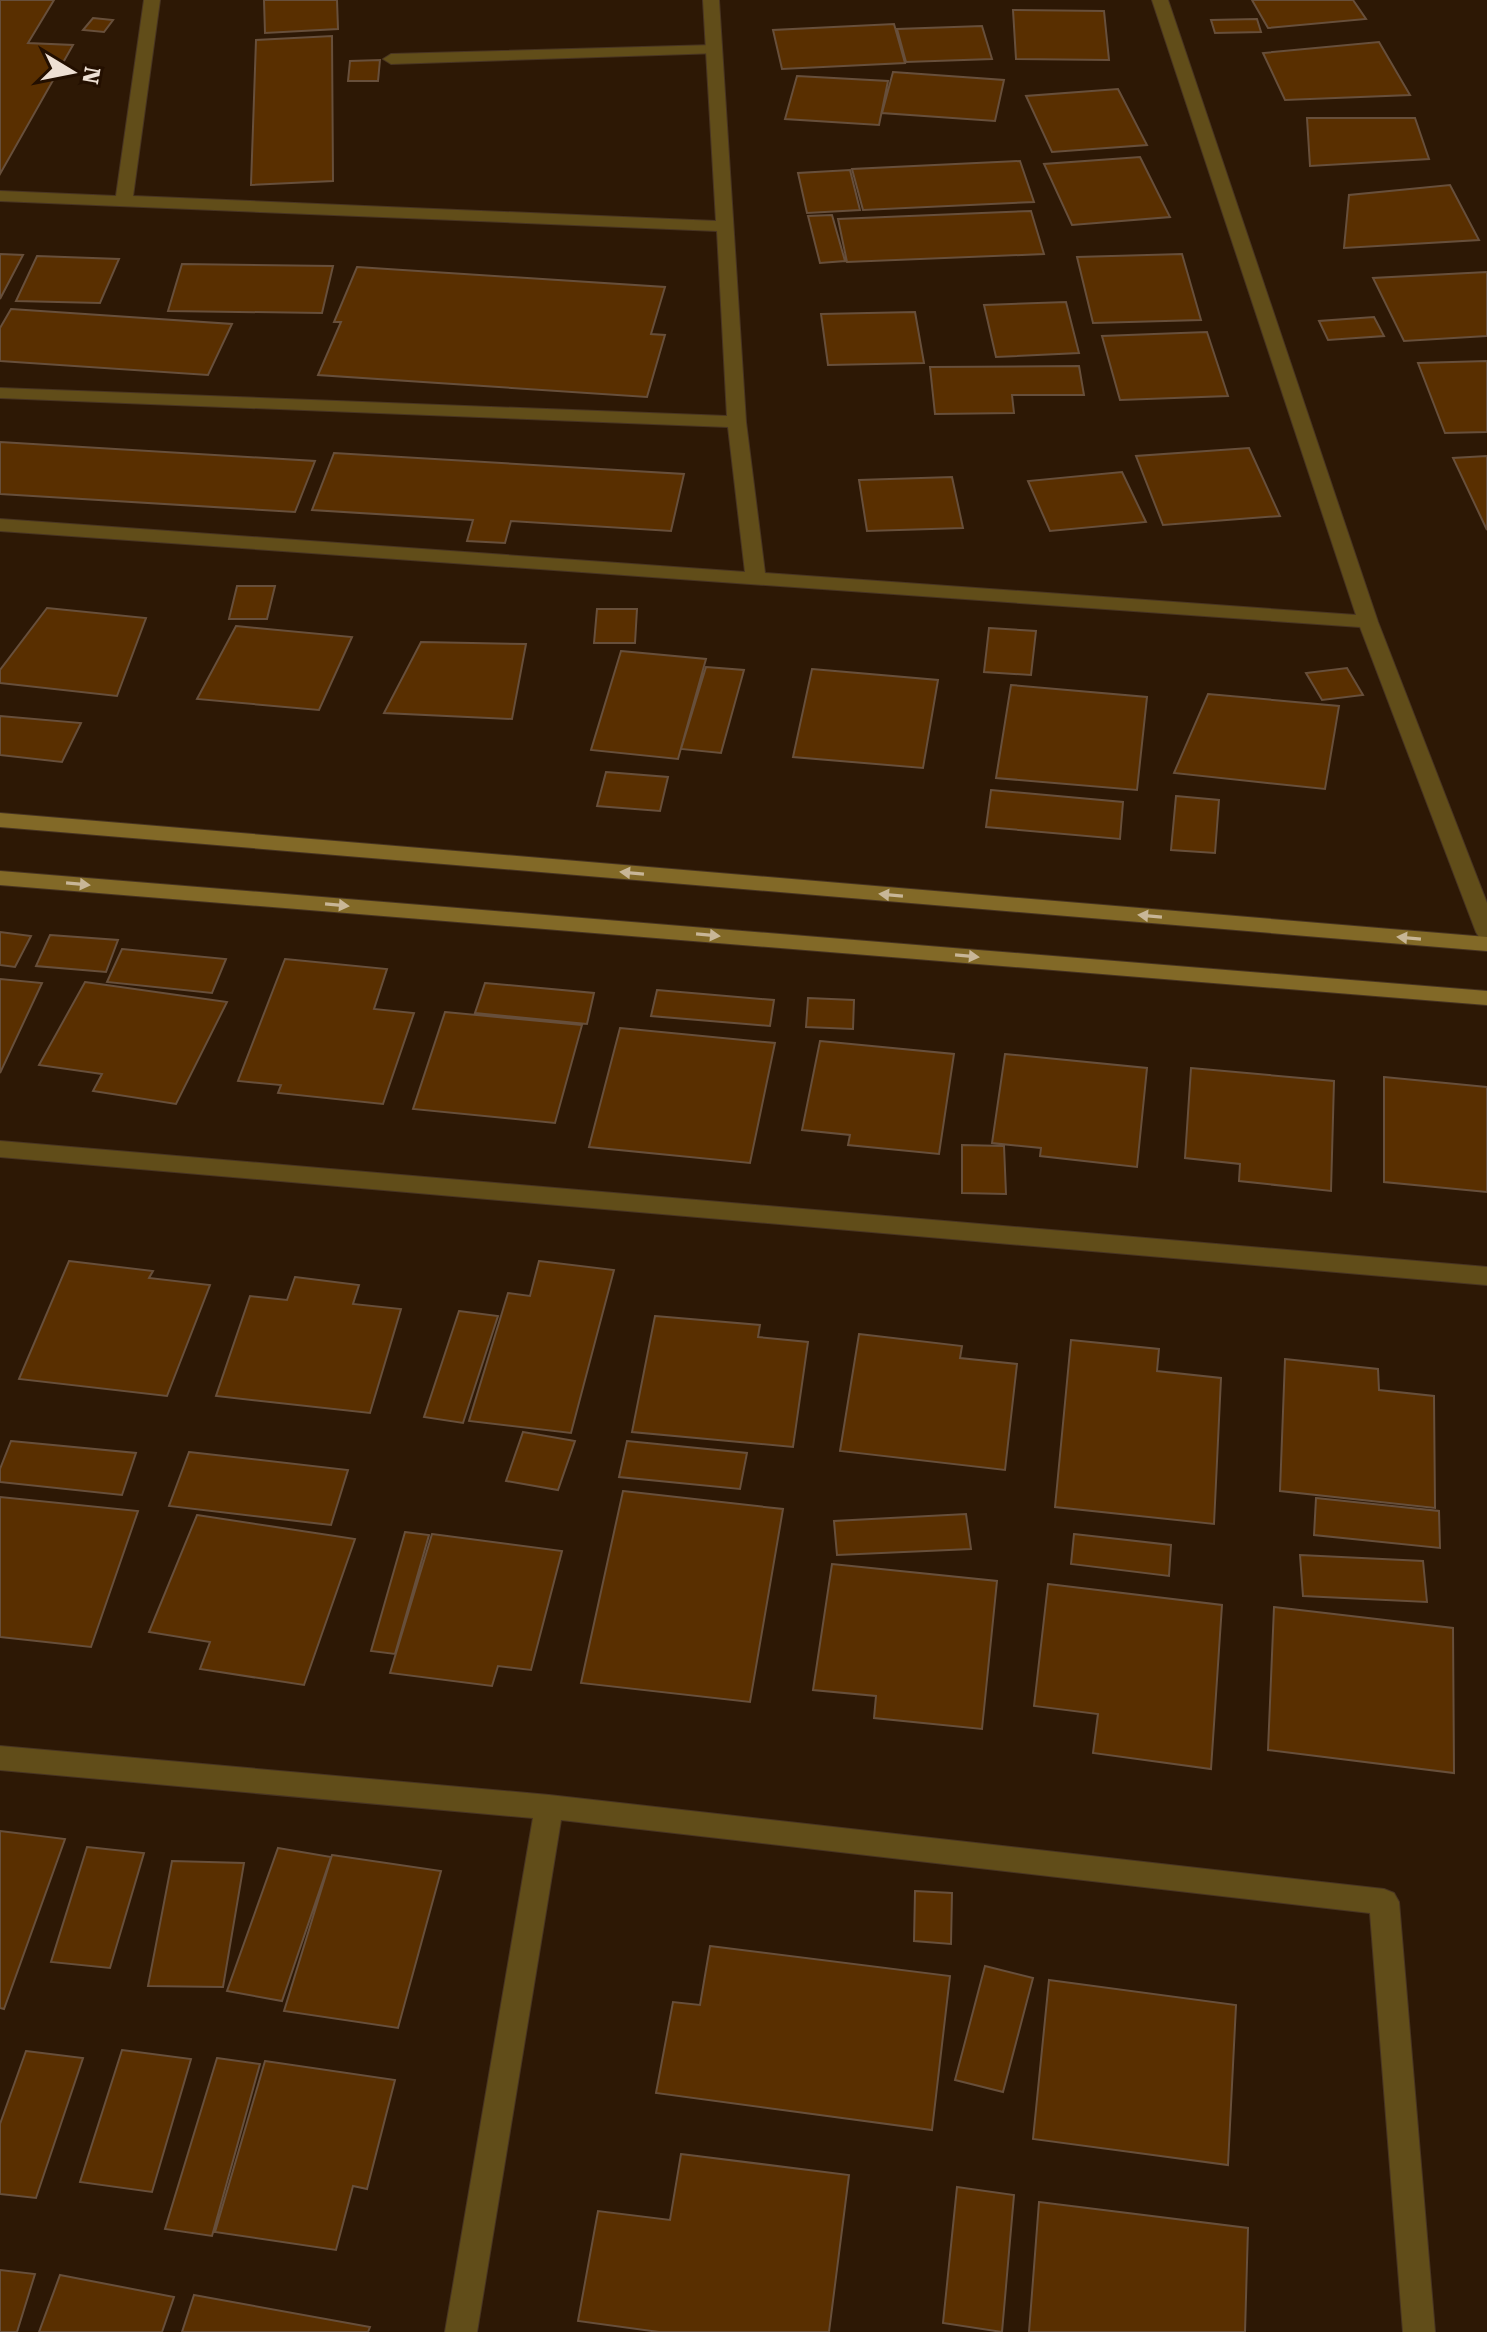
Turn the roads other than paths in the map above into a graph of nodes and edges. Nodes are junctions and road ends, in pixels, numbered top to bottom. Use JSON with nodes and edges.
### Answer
{"nodes":[{"id":1,"x":152,"y":0,"type":"edge"},
{"id":2,"x":711,"y":0,"type":"edge"},
{"id":3,"x":1160,"y":0,"type":"edge"},
{"id":4,"x":714,"y":50,"type":"junction"},
{"id":5,"x":391,"y":59,"type":"dead end"},
{"id":6,"x":0,"y":196,"type":"edge"},
{"id":7,"x":124,"y":201,"type":"junction"},
{"id":8,"x":726,"y":226,"type":"junction"},
{"id":9,"x":0,"y":393,"type":"edge"},
{"id":10,"x":737,"y":422,"type":"junction"},
{"id":11,"x":0,"y":525,"type":"edge"},
{"id":12,"x":756,"y":580,"type":"junction"},
{"id":13,"x":1368,"y":622,"type":"junction"},
{"id":14,"x":0,"y":820,"type":"edge"},
{"id":15,"x":0,"y":878,"type":"edge"},
{"id":16,"x":1487,"y":932,"type":"edge"},
{"id":17,"x":1487,"y":944,"type":"edge"},
{"id":18,"x":1487,"y":998,"type":"edge"},
{"id":19,"x":0,"y":1149,"type":"edge"},
{"id":20,"x":1487,"y":1276,"type":"edge"},
{"id":21,"x":0,"y":1758,"type":"edge"},
{"id":22,"x":549,"y":1807,"type":"junction"},
{"id":23,"x":461,"y":2332,"type":"edge"},
{"id":24,"x":1419,"y":2332,"type":"edge"}],
"edges":[{"from":1,"to":7,"type":"street"},
{"from":2,"to":4,"type":"street"},
{"from":3,"to":13,"type":"street"},
{"from":4,"to":5,"type":"street"},
{"from":4,"to":8,"type":"street"},
{"from":6,"to":7,"type":"street"},
{"from":7,"to":8,"type":"street"},
{"from":8,"to":10,"type":"street"},
{"from":9,"to":10,"type":"street"},
{"from":10,"to":12,"type":"street"},
{"from":11,"to":12,"type":"street"},
{"from":12,"to":13,"type":"street"},
{"from":13,"to":16,"type":"street"},
{"from":17,"to":14,"type":"street","one_way":true},
{"from":15,"to":18,"type":"street","one_way":true},
{"from":19,"to":20,"type":"street"},
{"from":21,"to":22,"type":"street"},
{"from":22,"to":23,"type":"street"},
{"from":22,"to":24,"type":"street"}]}
